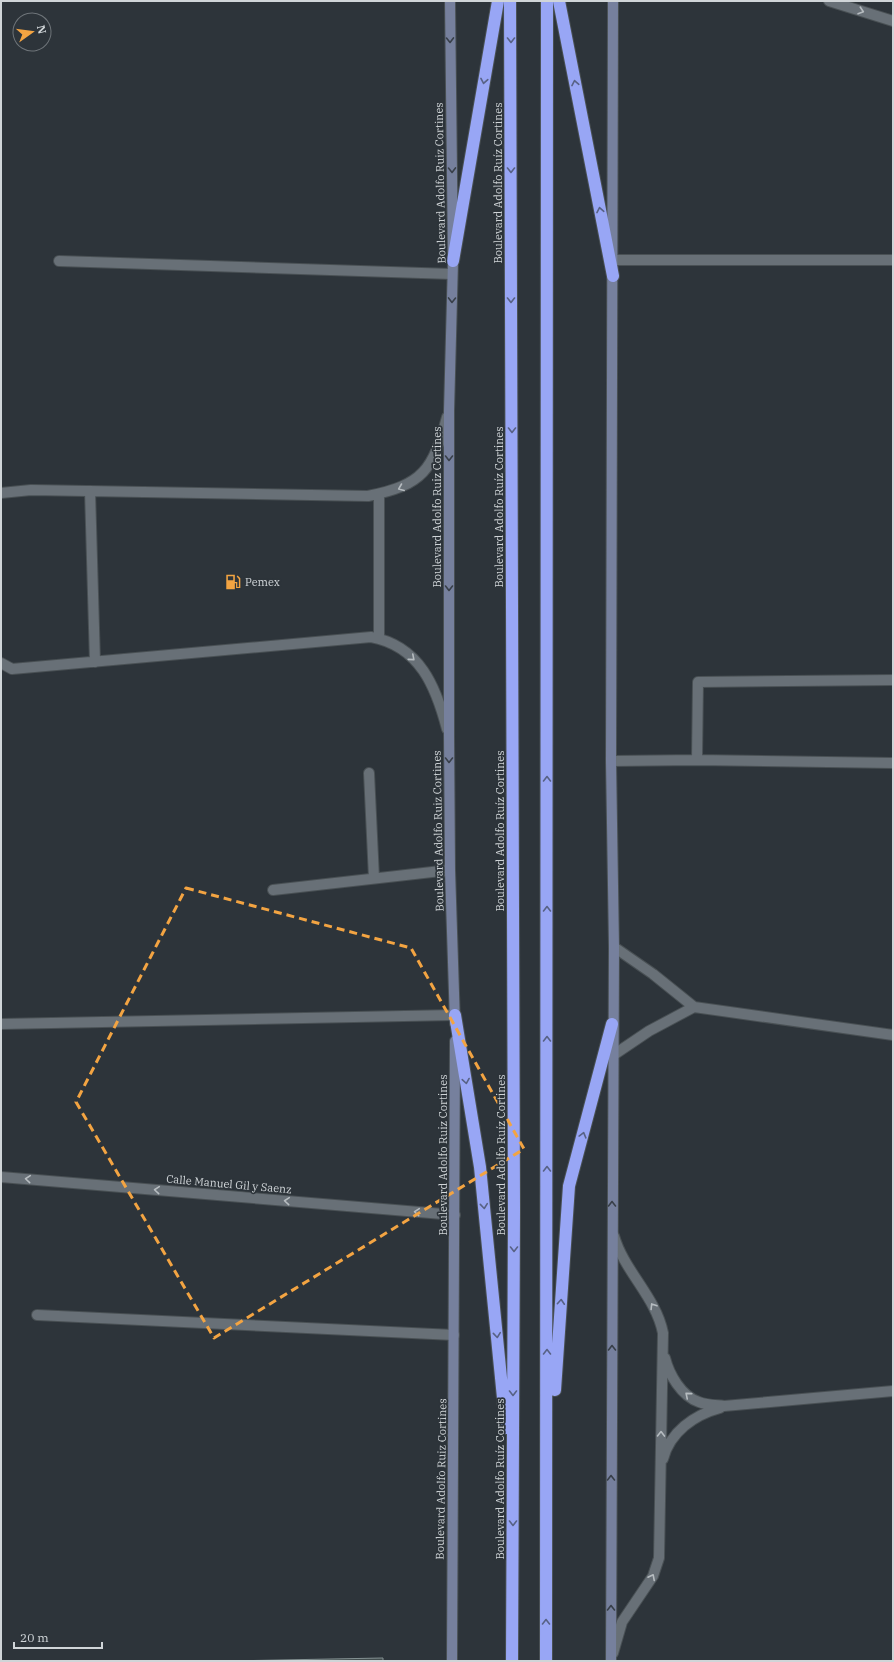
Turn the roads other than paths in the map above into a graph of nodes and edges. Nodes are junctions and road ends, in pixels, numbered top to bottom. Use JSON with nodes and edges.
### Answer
{"nodes":[{"id":1,"x":450,"y":1,"type":"edge"},
{"id":2,"x":498,"y":1,"type":"edge"},
{"id":3,"x":510,"y":1,"type":"edge"},
{"id":4,"x":547,"y":1,"type":"edge"},
{"id":5,"x":559,"y":1,"type":"edge"},
{"id":6,"x":613,"y":1,"type":"edge"},
{"id":7,"x":829,"y":1,"type":"edge"},
{"id":8,"x":893,"y":21,"type":"edge"},
{"id":9,"x":613,"y":260,"type":"junction"},
{"id":10,"x":893,"y":260,"type":"edge"},
{"id":11,"x":59,"y":261,"type":"dead end"},
{"id":12,"x":452,"y":267,"type":"junction"},
{"id":13,"x":614,"y":276,"type":"junction"},
{"id":14,"x":449,"y":411,"type":"junction"},
{"id":15,"x":90,"y":491,"type":"junction"},
{"id":16,"x":1,"y":493,"type":"edge"},
{"id":17,"x":379,"y":494,"type":"junction"},
{"id":18,"x":379,"y":638,"type":"junction"},
{"id":19,"x":95,"y":662,"type":"junction"},
{"id":20,"x":1,"y":663,"type":"edge"},
{"id":21,"x":893,"y":680,"type":"edge"},
{"id":22,"x":449,"y":735,"type":"junction"},
{"id":23,"x":697,"y":760,"type":"junction"},
{"id":24,"x":611,"y":761,"type":"junction"},
{"id":25,"x":893,"y":763,"type":"edge"},
{"id":26,"x":369,"y":773,"type":"dead end"},
{"id":27,"x":450,"y":870,"type":"junction"},
{"id":28,"x":374,"y":878,"type":"junction"},
{"id":29,"x":273,"y":890,"type":"dead end"},
{"id":30,"x":614,"y":947,"type":"junction"},
{"id":31,"x":694,"y":1007,"type":"junction"},
{"id":32,"x":455,"y":1015,"type":"junction"},
{"id":33,"x":1,"y":1024,"type":"edge"},
{"id":34,"x":612,"y":1024,"type":"junction"},
{"id":35,"x":893,"y":1035,"type":"edge"},
{"id":36,"x":612,"y":1056,"type":"junction"},
{"id":37,"x":1,"y":1177,"type":"edge"},
{"id":38,"x":455,"y":1215,"type":"junction"},
{"id":39,"x":612,"y":1227,"type":"junction"},
{"id":40,"x":37,"y":1315,"type":"dead end"},
{"id":41,"x":454,"y":1335,"type":"junction"},
{"id":42,"x":663,"y":1346,"type":"junction"},
{"id":43,"x":893,"y":1391,"type":"edge"},
{"id":44,"x":724,"y":1406,"type":"junction"},
{"id":45,"x":660,"y":1468,"type":"junction"},
{"id":46,"x":513,"y":1490,"type":"junction"},
{"id":47,"x":547,"y":1495,"type":"junction"},
{"id":48,"x":452,"y":1661,"type":"edge"},
{"id":49,"x":512,"y":1661,"type":"edge"},
{"id":50,"x":546,"y":1661,"type":"edge"},
{"id":51,"x":611,"y":1661,"type":"edge"}],
"edges":[{"from":1,"to":12,"type":"main road","name":"Boulevard Adolfo Ruiz Cortines","one_way":true},
{"from":2,"to":12,"type":"highway","one_way":true},
{"from":3,"to":46,"type":"highway","name":"Boulevard Adolfo Ruíz Cortines","one_way":true},
{"from":47,"to":4,"type":"highway","one_way":true},
{"from":13,"to":5,"type":"highway","one_way":true},
{"from":6,"to":9,"type":"main road"},
{"from":7,"to":8,"type":"street","one_way":true},
{"from":9,"to":10,"type":"street"},
{"from":9,"to":13,"type":"main road"},
{"from":11,"to":12,"type":"street"},
{"from":12,"to":14,"type":"main road","name":"Boulevard Adolfo Ruiz Cortines","one_way":true},
{"from":13,"to":24,"type":"main road"},
{"from":14,"to":17,"type":"street","one_way":true},
{"from":14,"to":22,"type":"main road","name":"Boulevard Adolfo Ruiz Cortines","one_way":true},
{"from":15,"to":16,"type":"street"},
{"from":15,"to":17,"type":"street"},
{"from":15,"to":19,"type":"street"},
{"from":17,"to":18,"type":"street"},
{"from":18,"to":19,"type":"street"},
{"from":18,"to":22,"type":"street","one_way":true},
{"from":19,"to":20,"type":"street"},
{"from":21,"to":23,"type":"street"},
{"from":22,"to":27,"type":"main road","name":"Boulevard Adolfo Ruiz Cortines","one_way":true},
{"from":23,"to":24,"type":"street"},
{"from":23,"to":25,"type":"street"},
{"from":24,"to":30,"type":"main road"},
{"from":26,"to":28,"type":"street"},
{"from":27,"to":28,"type":"street"},
{"from":27,"to":32,"type":"main road","name":"Boulevard Adolfo Ruiz Cortines"},
{"from":28,"to":29,"type":"street"},
{"from":30,"to":31,"type":"street"},
{"from":30,"to":34,"type":"main road"},
{"from":31,"to":35,"type":"street"},
{"from":31,"to":36,"type":"street"},
{"from":32,"to":33,"type":"street"},
{"from":32,"to":38,"type":"main road","name":"Boulevard Adolfo Ruiz Cortines"},
{"from":32,"to":46,"type":"highway","one_way":true},
{"from":34,"to":36,"type":"main road"},
{"from":47,"to":34,"type":"highway","one_way":true},
{"from":39,"to":36,"type":"main road","one_way":true},
{"from":38,"to":37,"type":"street","name":"Calle Manuel Gil y Saenz","one_way":true},
{"from":38,"to":41,"type":"main road","name":"Boulevard Adolfo Ruiz Cortines"},
{"from":42,"to":39,"type":"street","one_way":true},
{"from":51,"to":39,"type":"main road","one_way":true},
{"from":40,"to":41,"type":"street"},
{"from":41,"to":48,"type":"main road","name":"Boulevard Adolfo Ruiz Cortines"},
{"from":44,"to":42,"type":"street","one_way":true},
{"from":45,"to":42,"type":"street","one_way":true},
{"from":43,"to":44,"type":"street"},
{"from":44,"to":45,"type":"street"},
{"from":51,"to":45,"type":"street","one_way":true},
{"from":46,"to":49,"type":"highway","name":"Boulevard Adolfo Ruíz Cortines","one_way":true},
{"from":50,"to":47,"type":"highway","one_way":true}]}
